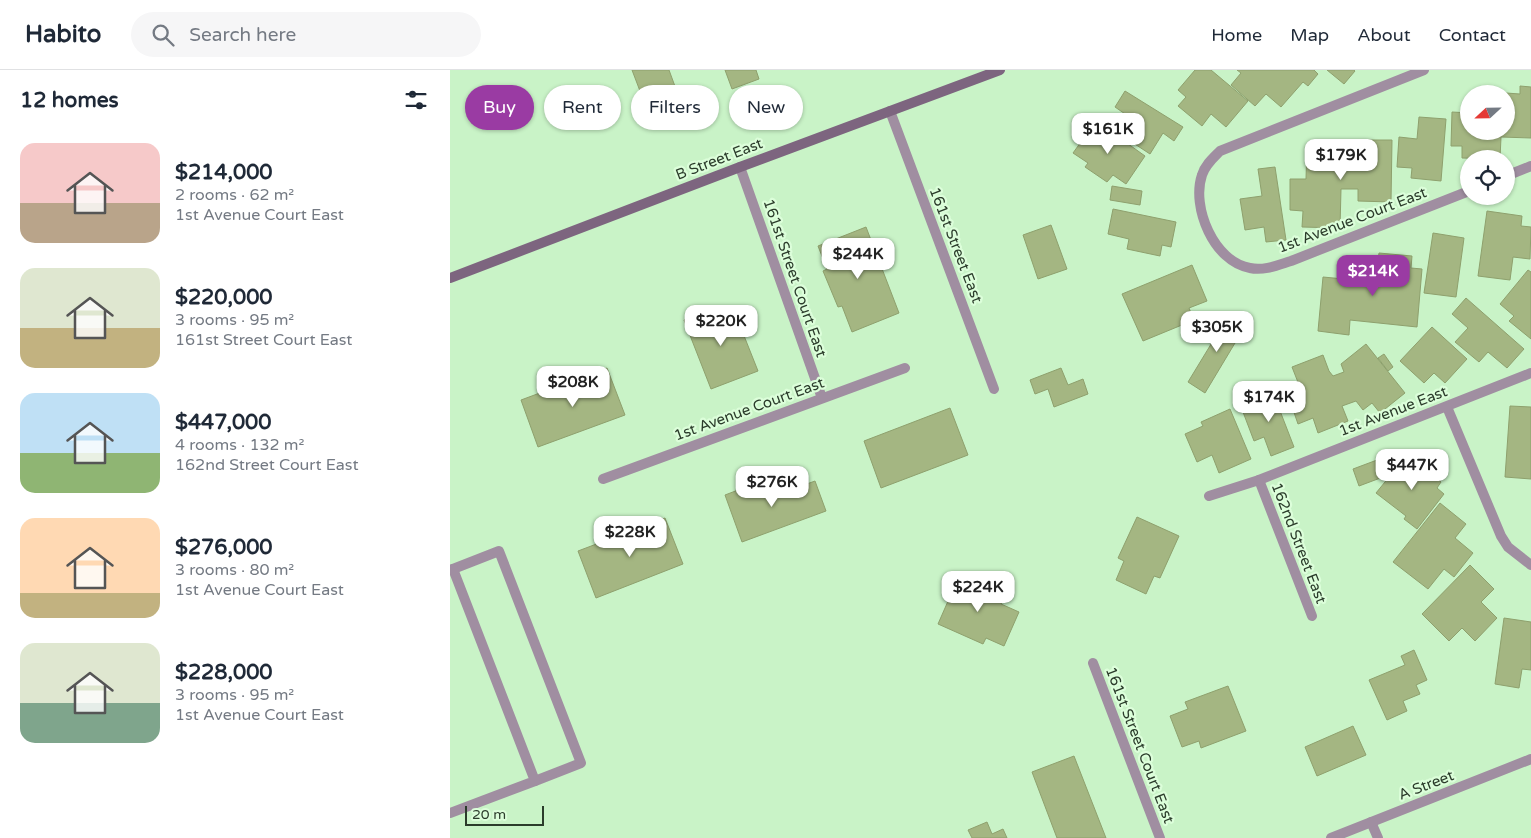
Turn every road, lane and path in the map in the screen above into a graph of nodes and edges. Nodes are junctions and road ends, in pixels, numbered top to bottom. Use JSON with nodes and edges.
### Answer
{"nodes":[{"id":1,"x":1000,"y":70,"type":"edge"},
{"id":2,"x":1424,"y":70,"type":"edge"},
{"id":3,"x":890,"y":111,"type":"junction"},
{"id":4,"x":1531,"y":166,"type":"edge"},
{"id":5,"x":740,"y":167,"type":"junction"},
{"id":6,"x":1515,"y":172,"type":"edge"},
{"id":7,"x":1460,"y":195,"type":"edge"},
{"id":8,"x":450,"y":278,"type":"edge"},
{"id":9,"x":905,"y":368,"type":"dead end"},
{"id":10,"x":1531,"y":373,"type":"edge"},
{"id":11,"x":994,"y":389,"type":"dead end"},
{"id":12,"x":822,"y":398,"type":"junction"},
{"id":13,"x":1447,"y":406,"type":"junction"},
{"id":14,"x":603,"y":478,"type":"dead end"},
{"id":15,"x":1259,"y":480,"type":"junction"},
{"id":16,"x":1209,"y":496,"type":"dead end"},
{"id":17,"x":1529,"y":564,"type":"edge"},
{"id":18,"x":452,"y":570,"type":"edge"},
{"id":19,"x":1312,"y":616,"type":"dead end"},
{"id":20,"x":1093,"y":663,"type":"dead end"},
{"id":21,"x":1531,"y":759,"type":"edge"},
{"id":22,"x":535,"y":781,"type":"junction"},
{"id":23,"x":450,"y":813,"type":"edge"},
{"id":24,"x":1371,"y":822,"type":"junction"},
{"id":25,"x":1160,"y":838,"type":"edge"},
{"id":26,"x":1331,"y":838,"type":"edge"},
{"id":27,"x":1378,"y":838,"type":"edge"}],
"edges":[{"from":1,"to":3,"type":"street","name":"B Street East"},
{"from":2,"to":7,"type":"street","name":"1st Avenue Court East"},
{"from":3,"to":5,"type":"street","name":"B Street East"},
{"from":3,"to":11,"type":"street","name":"161st Street East"},
{"from":4,"to":6,"type":"street"},
{"from":5,"to":8,"type":"street","name":"B Street East"},
{"from":5,"to":12,"type":"street","name":"161st Street Court East"},
{"from":9,"to":12,"type":"street","name":"1st Avenue Court East"},
{"from":10,"to":13,"type":"street","name":"1st Avenue East"},
{"from":12,"to":14,"type":"street","name":"1st Avenue Court East"},
{"from":13,"to":15,"type":"street","name":"1st Avenue East"},
{"from":13,"to":17,"type":"street"},
{"from":15,"to":16,"type":"street","name":"1st Avenue East"},
{"from":15,"to":19,"type":"street","name":"162nd Street East"},
{"from":18,"to":22,"type":"street"},
{"from":18,"to":22,"type":"street"},
{"from":20,"to":25,"type":"street","name":"161st Street Court East"},
{"from":21,"to":24,"type":"street","name":"A Street"},
{"from":22,"to":23,"type":"street"},
{"from":24,"to":26,"type":"street","name":"A Street"},
{"from":24,"to":27,"type":"street"}]}
